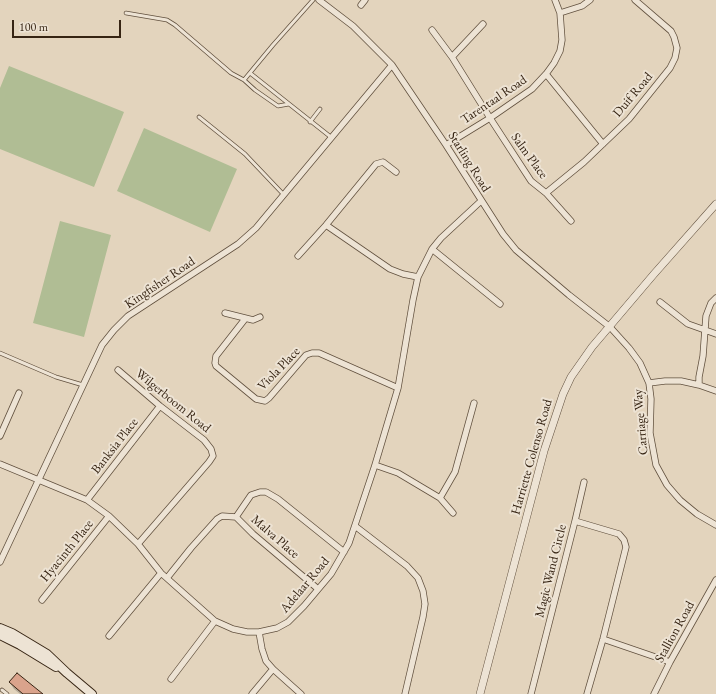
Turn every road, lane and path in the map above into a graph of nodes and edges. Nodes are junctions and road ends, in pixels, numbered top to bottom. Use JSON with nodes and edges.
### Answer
{"nodes":[{"id":1,"x":313,"y":0,"type":"edge"},
{"id":2,"x":319,"y":0,"type":"edge"},
{"id":3,"x":365,"y":0,"type":"edge"},
{"id":4,"x":555,"y":0,"type":"edge"},
{"id":5,"x":590,"y":0,"type":"edge"},
{"id":6,"x":635,"y":0,"type":"edge"},
{"id":7,"x":361,"y":6,"type":"dead end"},
{"id":8,"x":126,"y":13,"type":"dead end"},
{"id":9,"x":560,"y":13,"type":"junction"},
{"id":10,"x":483,"y":24,"type":"dead end"},
{"id":11,"x":432,"y":30,"type":"dead end"},
{"id":12,"x":452,"y":56,"type":"junction"},
{"id":13,"x":392,"y":65,"type":"junction"},
{"id":14,"x":250,"y":73,"type":"junction"},
{"id":15,"x":546,"y":74,"type":"junction"},
{"id":16,"x":244,"y":80,"type":"junction"},
{"id":17,"x":289,"y":104,"type":"junction"},
{"id":18,"x":320,"y":109,"type":"dead end"},
{"id":19,"x":199,"y":117,"type":"dead end"},
{"id":20,"x":490,"y":118,"type":"junction"},
{"id":21,"x":310,"y":122,"type":"junction"},
{"id":22,"x":332,"y":138,"type":"junction"},
{"id":23,"x":603,"y":144,"type":"junction"},
{"id":24,"x":446,"y":145,"type":"junction"},
{"id":25,"x":396,"y":172,"type":"dead end"},
{"id":26,"x":546,"y":193,"type":"junction"},
{"id":27,"x":284,"y":195,"type":"junction"},
{"id":28,"x":481,"y":201,"type":"junction"},
{"id":29,"x":716,"y":204,"type":"edge"},
{"id":30,"x":571,"y":221,"type":"dead end"},
{"id":31,"x":326,"y":226,"type":"junction"},
{"id":32,"x":432,"y":249,"type":"junction"},
{"id":33,"x":298,"y":256,"type":"dead end"},
{"id":34,"x":418,"y":277,"type":"junction"},
{"id":35,"x":716,"y":298,"type":"edge"},
{"id":36,"x":660,"y":302,"type":"dead end"},
{"id":37,"x":500,"y":304,"type":"dead end"},
{"id":38,"x":225,"y":313,"type":"dead end"},
{"id":39,"x":260,"y":317,"type":"dead end"},
{"id":40,"x":245,"y":318,"type":"junction"},
{"id":41,"x":610,"y":327,"type":"junction"},
{"id":42,"x":705,"y":331,"type":"junction"},
{"id":43,"x":716,"y":334,"type":"edge"},
{"id":44,"x":0,"y":353,"type":"edge"},
{"id":45,"x":118,"y":370,"type":"dead end"},
{"id":46,"x":649,"y":383,"type":"junction"},
{"id":47,"x":83,"y":385,"type":"junction"},
{"id":48,"x":699,"y":385,"type":"junction"},
{"id":49,"x":398,"y":388,"type":"junction"},
{"id":50,"x":716,"y":391,"type":"edge"},
{"id":51,"x":18,"y":394,"type":"dead end"},
{"id":52,"x":474,"y":403,"type":"dead end"},
{"id":53,"x":160,"y":406,"type":"junction"},
{"id":54,"x":0,"y":436,"type":"edge"},
{"id":55,"x":0,"y":464,"type":"edge"},
{"id":56,"x":375,"y":465,"type":"junction"},
{"id":57,"x":39,"y":480,"type":"junction"},
{"id":58,"x":584,"y":482,"type":"dead end"},
{"id":59,"x":440,"y":498,"type":"junction"},
{"id":60,"x":87,"y":500,"type":"junction"},
{"id":61,"x":453,"y":513,"type":"dead end"},
{"id":62,"x":109,"y":516,"type":"junction"},
{"id":63,"x":236,"y":517,"type":"junction"},
{"id":64,"x":575,"y":522,"type":"junction"},
{"id":65,"x":716,"y":524,"type":"edge"},
{"id":66,"x":355,"y":526,"type":"junction"},
{"id":67,"x":138,"y":544,"type":"junction"},
{"id":68,"x":344,"y":552,"type":"junction"},
{"id":69,"x":0,"y":562,"type":"edge"},
{"id":70,"x":161,"y":573,"type":"junction"},
{"id":71,"x":167,"y":578,"type":"junction"},
{"id":72,"x":716,"y":580,"type":"edge"},
{"id":73,"x":318,"y":589,"type":"junction"},
{"id":74,"x":42,"y":600,"type":"dead end"},
{"id":75,"x":215,"y":621,"type":"junction"},
{"id":76,"x":0,"y":628,"type":"edge"},
{"id":77,"x":259,"y":632,"type":"junction"},
{"id":78,"x":0,"y":635,"type":"edge"},
{"id":79,"x":109,"y":636,"type":"dead end"},
{"id":80,"x":603,"y":639,"type":"junction"},
{"id":81,"x":670,"y":662,"type":"junction"},
{"id":82,"x":273,"y":669,"type":"junction"},
{"id":83,"x":67,"y":674,"type":"junction"},
{"id":84,"x":171,"y":679,"type":"dead end"},
{"id":85,"x":2,"y":690,"type":"dead end"},
{"id":86,"x":7,"y":694,"type":"edge"},
{"id":87,"x":92,"y":694,"type":"edge"},
{"id":88,"x":252,"y":694,"type":"edge"},
{"id":89,"x":301,"y":694,"type":"edge"},
{"id":90,"x":406,"y":694,"type":"edge"},
{"id":91,"x":480,"y":694,"type":"edge"},
{"id":92,"x":531,"y":694,"type":"edge"},
{"id":93,"x":587,"y":694,"type":"edge"},
{"id":94,"x":654,"y":694,"type":"edge"}],
"edges":[{"from":1,"to":14,"type":"lane"},
{"from":2,"to":13,"type":"street","name":"Starling Road"},
{"from":3,"to":7,"type":"street"},
{"from":4,"to":9,"type":"street","name":"Tarentaal Road"},
{"from":5,"to":9,"type":"street"},
{"from":6,"to":23,"type":"street","name":"Duif Road"},
{"from":8,"to":16,"type":"lane"},
{"from":9,"to":15,"type":"street","name":"Tarentaal Road"},
{"from":10,"to":12,"type":"street"},
{"from":11,"to":12,"type":"street","name":"Salm Place"},
{"from":12,"to":20,"type":"street","name":"Salm Place"},
{"from":13,"to":22,"type":"street","name":"Kingfisher Road"},
{"from":13,"to":24,"type":"street","name":"Starling Road"},
{"from":14,"to":16,"type":"lane"},
{"from":14,"to":17,"type":"lane"},
{"from":15,"to":20,"type":"street","name":"Tarentaal Road"},
{"from":15,"to":23,"type":"street"},
{"from":16,"to":17,"type":"lane"},
{"from":17,"to":21,"type":"lane"},
{"from":18,"to":21,"type":"lane"},
{"from":19,"to":27,"type":"lane"},
{"from":20,"to":24,"type":"street","name":"Tarentaal Road"},
{"from":20,"to":26,"type":"street","name":"Salm Place"},
{"from":21,"to":22,"type":"lane"},
{"from":22,"to":27,"type":"street","name":"Kingfisher Road"},
{"from":23,"to":26,"type":"street","name":"Duif Road"},
{"from":24,"to":28,"type":"street","name":"Starling Road"},
{"from":25,"to":31,"type":"street"},
{"from":26,"to":30,"type":"street","name":"Salm Place"},
{"from":27,"to":47,"type":"street","name":"Kingfisher Road"},
{"from":28,"to":32,"type":"street","name":"Adelaar Road"},
{"from":28,"to":41,"type":"street","name":"Starling Road"},
{"from":29,"to":41,"type":"street","name":"Harriette Colenso Road"},
{"from":31,"to":33,"type":"street"},
{"from":31,"to":34,"type":"street"},
{"from":32,"to":34,"type":"street","name":"Adelaar Road"},
{"from":32,"to":37,"type":"street"},
{"from":34,"to":49,"type":"street","name":"Adelaar Road"},
{"from":35,"to":42,"type":"street"},
{"from":36,"to":42,"type":"street"},
{"from":38,"to":40,"type":"street"},
{"from":39,"to":40,"type":"street"},
{"from":40,"to":49,"type":"street","name":"Viola Place"},
{"from":41,"to":46,"type":"street","name":"Carriage Way"},
{"from":41,"to":91,"type":"street","name":"Harriette Colenso Road"},
{"from":42,"to":43,"type":"street"},
{"from":42,"to":48,"type":"street"},
{"from":44,"to":47,"type":"lane"},
{"from":45,"to":53,"type":"street","name":"Wilgerboom Road"},
{"from":46,"to":48,"type":"street"},
{"from":46,"to":65,"type":"street","name":"Carriage Way"},
{"from":47,"to":57,"type":"street","name":"Kingfisher Road"},
{"from":48,"to":50,"type":"street"},
{"from":49,"to":56,"type":"street","name":"Adelaar Road"},
{"from":51,"to":54,"type":"street"},
{"from":52,"to":59,"type":"street"},
{"from":53,"to":60,"type":"street","name":"Banksia Place"},
{"from":53,"to":67,"type":"street","name":"Wilgerboom Road"},
{"from":55,"to":57,"type":"street","name":"Adelaar Road"},
{"from":56,"to":59,"type":"street"},
{"from":56,"to":66,"type":"street","name":"Adelaar Road"},
{"from":57,"to":60,"type":"street","name":"Adelaar Road"},
{"from":57,"to":69,"type":"street","name":"Kingfisher Road"},
{"from":58,"to":64,"type":"street"},
{"from":59,"to":61,"type":"street"},
{"from":60,"to":62,"type":"street","name":"Adelaar Road"},
{"from":62,"to":67,"type":"street","name":"Adelaar Road"},
{"from":62,"to":74,"type":"street","name":"Hyacinth Place"},
{"from":63,"to":68,"type":"street"},
{"from":63,"to":71,"type":"street"},
{"from":63,"to":73,"type":"street","name":"Malva Place"},
{"from":64,"to":80,"type":"street","name":"Magic Wand Circle"},
{"from":64,"to":92,"type":"street","name":"Magic Wand Circle"},
{"from":66,"to":68,"type":"street","name":"Adelaar Road"},
{"from":66,"to":90,"type":"street"},
{"from":67,"to":70,"type":"street","name":"Adelaar Road"},
{"from":68,"to":73,"type":"street","name":"Adelaar Road"},
{"from":70,"to":71,"type":"street","name":"Adelaar Road"},
{"from":70,"to":79,"type":"street"},
{"from":71,"to":75,"type":"street","name":"Adelaar Road"},
{"from":72,"to":81,"type":"street","name":"Stallion Road"},
{"from":73,"to":77,"type":"street","name":"Adelaar Road"},
{"from":75,"to":77,"type":"street","name":"Adelaar Road"},
{"from":75,"to":84,"type":"street"},
{"from":76,"to":83,"type":"main road"},
{"from":77,"to":82,"type":"street"},
{"from":78,"to":83,"type":"main road"},
{"from":80,"to":81,"type":"street"},
{"from":80,"to":93,"type":"street","name":"Magic Wand Circle"},
{"from":81,"to":94,"type":"street","name":"Stallion Road"},
{"from":82,"to":88,"type":"street"},
{"from":82,"to":89,"type":"street"},
{"from":83,"to":87,"type":"main road"},
{"from":85,"to":86,"type":"lane"}]}
